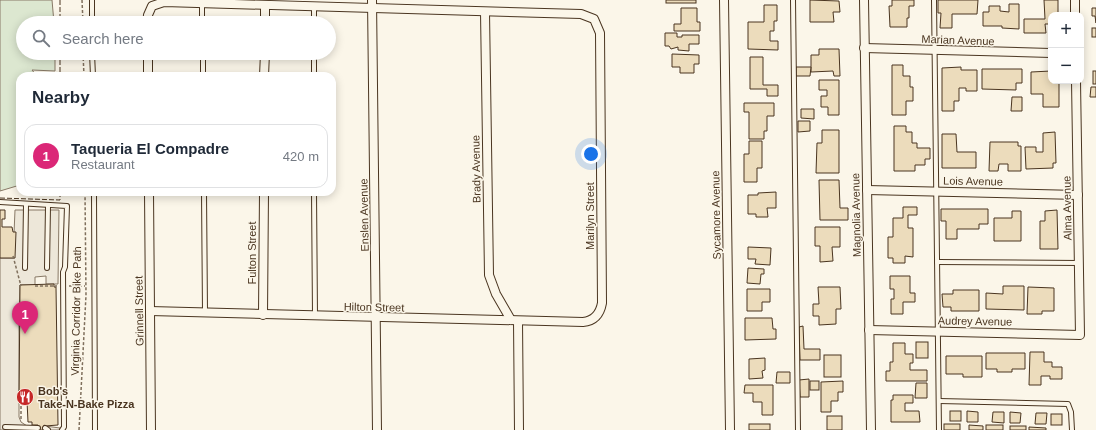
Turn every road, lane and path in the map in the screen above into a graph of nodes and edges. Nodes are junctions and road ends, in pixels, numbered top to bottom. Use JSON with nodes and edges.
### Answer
{"nodes":[{"id":1,"x":82,"y":0,"type":"edge"},
{"id":2,"x":92,"y":0,"type":"edge"},
{"id":3,"x":724,"y":0,"type":"edge"},
{"id":4,"x":793,"y":0,"type":"edge"},
{"id":5,"x":864,"y":0,"type":"edge"},
{"id":6,"x":934,"y":0,"type":"edge"},
{"id":7,"x":1075,"y":0,"type":"edge"},
{"id":8,"x":202,"y":3,"type":"junction"},
{"id":9,"x":372,"y":4,"type":"edge"},
{"id":10,"x":265,"y":6,"type":"junction"},
{"id":11,"x":314,"y":6,"type":"junction"},
{"id":12,"x":485,"y":12,"type":"junction"},
{"id":13,"x":1075,"y":12,"type":"edge"},
{"id":14,"x":83,"y":16,"type":"edge"},
{"id":15,"x":92,"y":16,"type":"edge"},
{"id":16,"x":148,"y":16,"type":"edge"},
{"id":17,"x":202,"y":16,"type":"edge"},
{"id":18,"x":265,"y":16,"type":"edge"},
{"id":19,"x":314,"y":16,"type":"edge"},
{"id":20,"x":864,"y":48,"type":"junction"},
{"id":21,"x":936,"y":50,"type":"junction"},
{"id":22,"x":1048,"y":53,"type":"edge"},
{"id":23,"x":83,"y":60,"type":"edge"},
{"id":24,"x":92,"y":60,"type":"edge"},
{"id":25,"x":148,"y":60,"type":"edge"},
{"id":26,"x":203,"y":60,"type":"edge"},
{"id":27,"x":264,"y":60,"type":"edge"},
{"id":28,"x":314,"y":60,"type":"edge"},
{"id":29,"x":84,"y":72,"type":"edge"},
{"id":30,"x":92,"y":72,"type":"edge"},
{"id":31,"x":148,"y":72,"type":"edge"},
{"id":32,"x":203,"y":72,"type":"edge"},
{"id":33,"x":264,"y":72,"type":"edge"},
{"id":34,"x":314,"y":72,"type":"edge"},
{"id":35,"x":1076,"y":84,"type":"edge"},
{"id":36,"x":867,"y":190,"type":"junction"},
{"id":37,"x":936,"y":192,"type":"junction"},
{"id":38,"x":1078,"y":195,"type":"junction"},
{"id":39,"x":85,"y":196,"type":"edge"},
{"id":40,"x":94,"y":196,"type":"edge"},
{"id":41,"x":149,"y":196,"type":"edge"},
{"id":42,"x":204,"y":196,"type":"edge"},
{"id":43,"x":264,"y":196,"type":"edge"},
{"id":44,"x":314,"y":196,"type":"edge"},
{"id":45,"x":0,"y":202,"type":"edge"},
{"id":46,"x":26,"y":205,"type":"junction"},
{"id":47,"x":48,"y":206,"type":"junction"},
{"id":48,"x":13,"y":256,"type":"dead end"},
{"id":49,"x":937,"y":262,"type":"junction"},
{"id":50,"x":1079,"y":263,"type":"junction"},
{"id":51,"x":25,"y":268,"type":"dead end"},
{"id":52,"x":47,"y":268,"type":"dead end"},
{"id":53,"x":21,"y":286,"type":"dead end"},
{"id":54,"x":35,"y":286,"type":"dead end"},
{"id":55,"x":57,"y":286,"type":"dead end"},
{"id":56,"x":68,"y":286,"type":"dead end"},
{"id":57,"x":86,"y":286,"type":"junction"},
{"id":58,"x":150,"y":311,"type":"junction"},
{"id":59,"x":205,"y":313,"type":"junction"},
{"id":60,"x":263,"y":314,"type":"junction"},
{"id":61,"x":315,"y":316,"type":"junction"},
{"id":62,"x":596,"y":317,"type":"joint"},
{"id":63,"x":376,"y":318,"type":"junction"},
{"id":64,"x":514,"y":321,"type":"junction"},
{"id":65,"x":869,"y":330,"type":"junction"},
{"id":66,"x":937,"y":332,"type":"junction"},
{"id":67,"x":1080,"y":335,"type":"joint"},
{"id":68,"x":21,"y":400,"type":"dead end"},
{"id":69,"x":939,"y":402,"type":"junction"},
{"id":70,"x":21,"y":422,"type":"dead end"},
{"id":71,"x":6,"y":427,"type":"dead end"},
{"id":72,"x":38,"y":428,"type":"dead end"},
{"id":73,"x":62,"y":430,"type":"edge"},
{"id":74,"x":79,"y":430,"type":"edge"},
{"id":75,"x":96,"y":430,"type":"edge"},
{"id":76,"x":151,"y":430,"type":"edge"},
{"id":77,"x":377,"y":430,"type":"edge"},
{"id":78,"x":518,"y":430,"type":"edge"},
{"id":79,"x":730,"y":430,"type":"edge"},
{"id":80,"x":798,"y":430,"type":"edge"},
{"id":81,"x":871,"y":430,"type":"edge"},
{"id":82,"x":939,"y":430,"type":"edge"},
{"id":83,"x":1072,"y":430,"type":"edge"}],
"edges":[{"from":1,"to":14,"type":"path"},
{"from":2,"to":15,"type":"lane"},
{"from":3,"to":79,"type":"street","name":"Sycamore Avenue"},
{"from":4,"to":80,"type":"lane"},
{"from":5,"to":20,"type":"street","name":"Magnolia Avenue"},
{"from":6,"to":21,"type":"lane"},
{"from":7,"to":13,"type":"street"},
{"from":8,"to":10,"type":"street"},
{"from":8,"to":16,"type":"street"},
{"from":8,"to":17,"type":"lane"},
{"from":9,"to":11,"type":"street"},
{"from":9,"to":12,"type":"street"},
{"from":9,"to":63,"type":"street","name":"Enslen Avenue"},
{"from":10,"to":11,"type":"street"},
{"from":10,"to":18,"type":"street"},
{"from":11,"to":19,"type":"lane"},
{"from":12,"to":62,"type":"street","name":"Marilyn Street"},
{"from":12,"to":64,"type":"street","name":"Brady Avenue"},
{"from":20,"to":21,"type":"street","name":"Marian Avenue"},
{"from":20,"to":36,"type":"street","name":"Magnolia Avenue"},
{"from":21,"to":22,"type":"street","name":"Marian Avenue"},
{"from":21,"to":37,"type":"lane"},
{"from":23,"to":29,"type":"path"},
{"from":24,"to":30,"type":"lane"},
{"from":25,"to":31,"type":"street"},
{"from":26,"to":32,"type":"lane"},
{"from":27,"to":33,"type":"street"},
{"from":28,"to":34,"type":"lane"},
{"from":35,"to":38,"type":"street","name":"Alma Avenue"},
{"from":36,"to":37,"type":"street","name":"Lois Avenue"},
{"from":36,"to":65,"type":"street","name":"Magnolia Avenue"},
{"from":37,"to":38,"type":"street","name":"Lois Avenue"},
{"from":37,"to":49,"type":"lane"},
{"from":38,"to":50,"type":"street","name":"Alma Avenue"},
{"from":39,"to":57,"type":"path","name":"Virginia Corridor Bike Path"},
{"from":40,"to":75,"type":"lane"},
{"from":41,"to":58,"type":"street","name":"Grinnell Street"},
{"from":42,"to":59,"type":"lane"},
{"from":43,"to":60,"type":"street","name":"Fulton Street"},
{"from":44,"to":61,"type":"lane"},
{"from":45,"to":46,"type":"lane"},
{"from":46,"to":47,"type":"lane"},
{"from":46,"to":51,"type":"lane"},
{"from":47,"to":52,"type":"lane"},
{"from":47,"to":73,"type":"lane"},
{"from":48,"to":53,"type":"path"},
{"from":49,"to":50,"type":"lane"},
{"from":49,"to":66,"type":"lane"},
{"from":50,"to":67,"type":"street","name":"Alma Avenue"},
{"from":54,"to":55,"type":"path"},
{"from":56,"to":57,"type":"path"},
{"from":57,"to":74,"type":"path","name":"Virginia Corridor Bike Path"},
{"from":58,"to":59,"type":"street","name":"Hilton Street"},
{"from":58,"to":76,"type":"street","name":"Grinnell Street"},
{"from":59,"to":60,"type":"street","name":"Hilton Street"},
{"from":60,"to":61,"type":"street","name":"Hilton Street"},
{"from":61,"to":63,"type":"street","name":"Hilton Street"},
{"from":62,"to":64,"type":"street","name":"Hilton Street"},
{"from":63,"to":64,"type":"street","name":"Hilton Street"},
{"from":63,"to":77,"type":"street","name":"Enslen Avenue"},
{"from":64,"to":78,"type":"street","name":"Brady Avenue"},
{"from":65,"to":66,"type":"street","name":"Audrey Avenue"},
{"from":65,"to":81,"type":"street","name":"Magnolia Avenue"},
{"from":66,"to":67,"type":"street","name":"Audrey Avenue"},
{"from":66,"to":69,"type":"lane"},
{"from":68,"to":70,"type":"path"},
{"from":69,"to":82,"type":"lane"},
{"from":69,"to":83,"type":"lane"},
{"from":71,"to":72,"type":"lane"}]}
